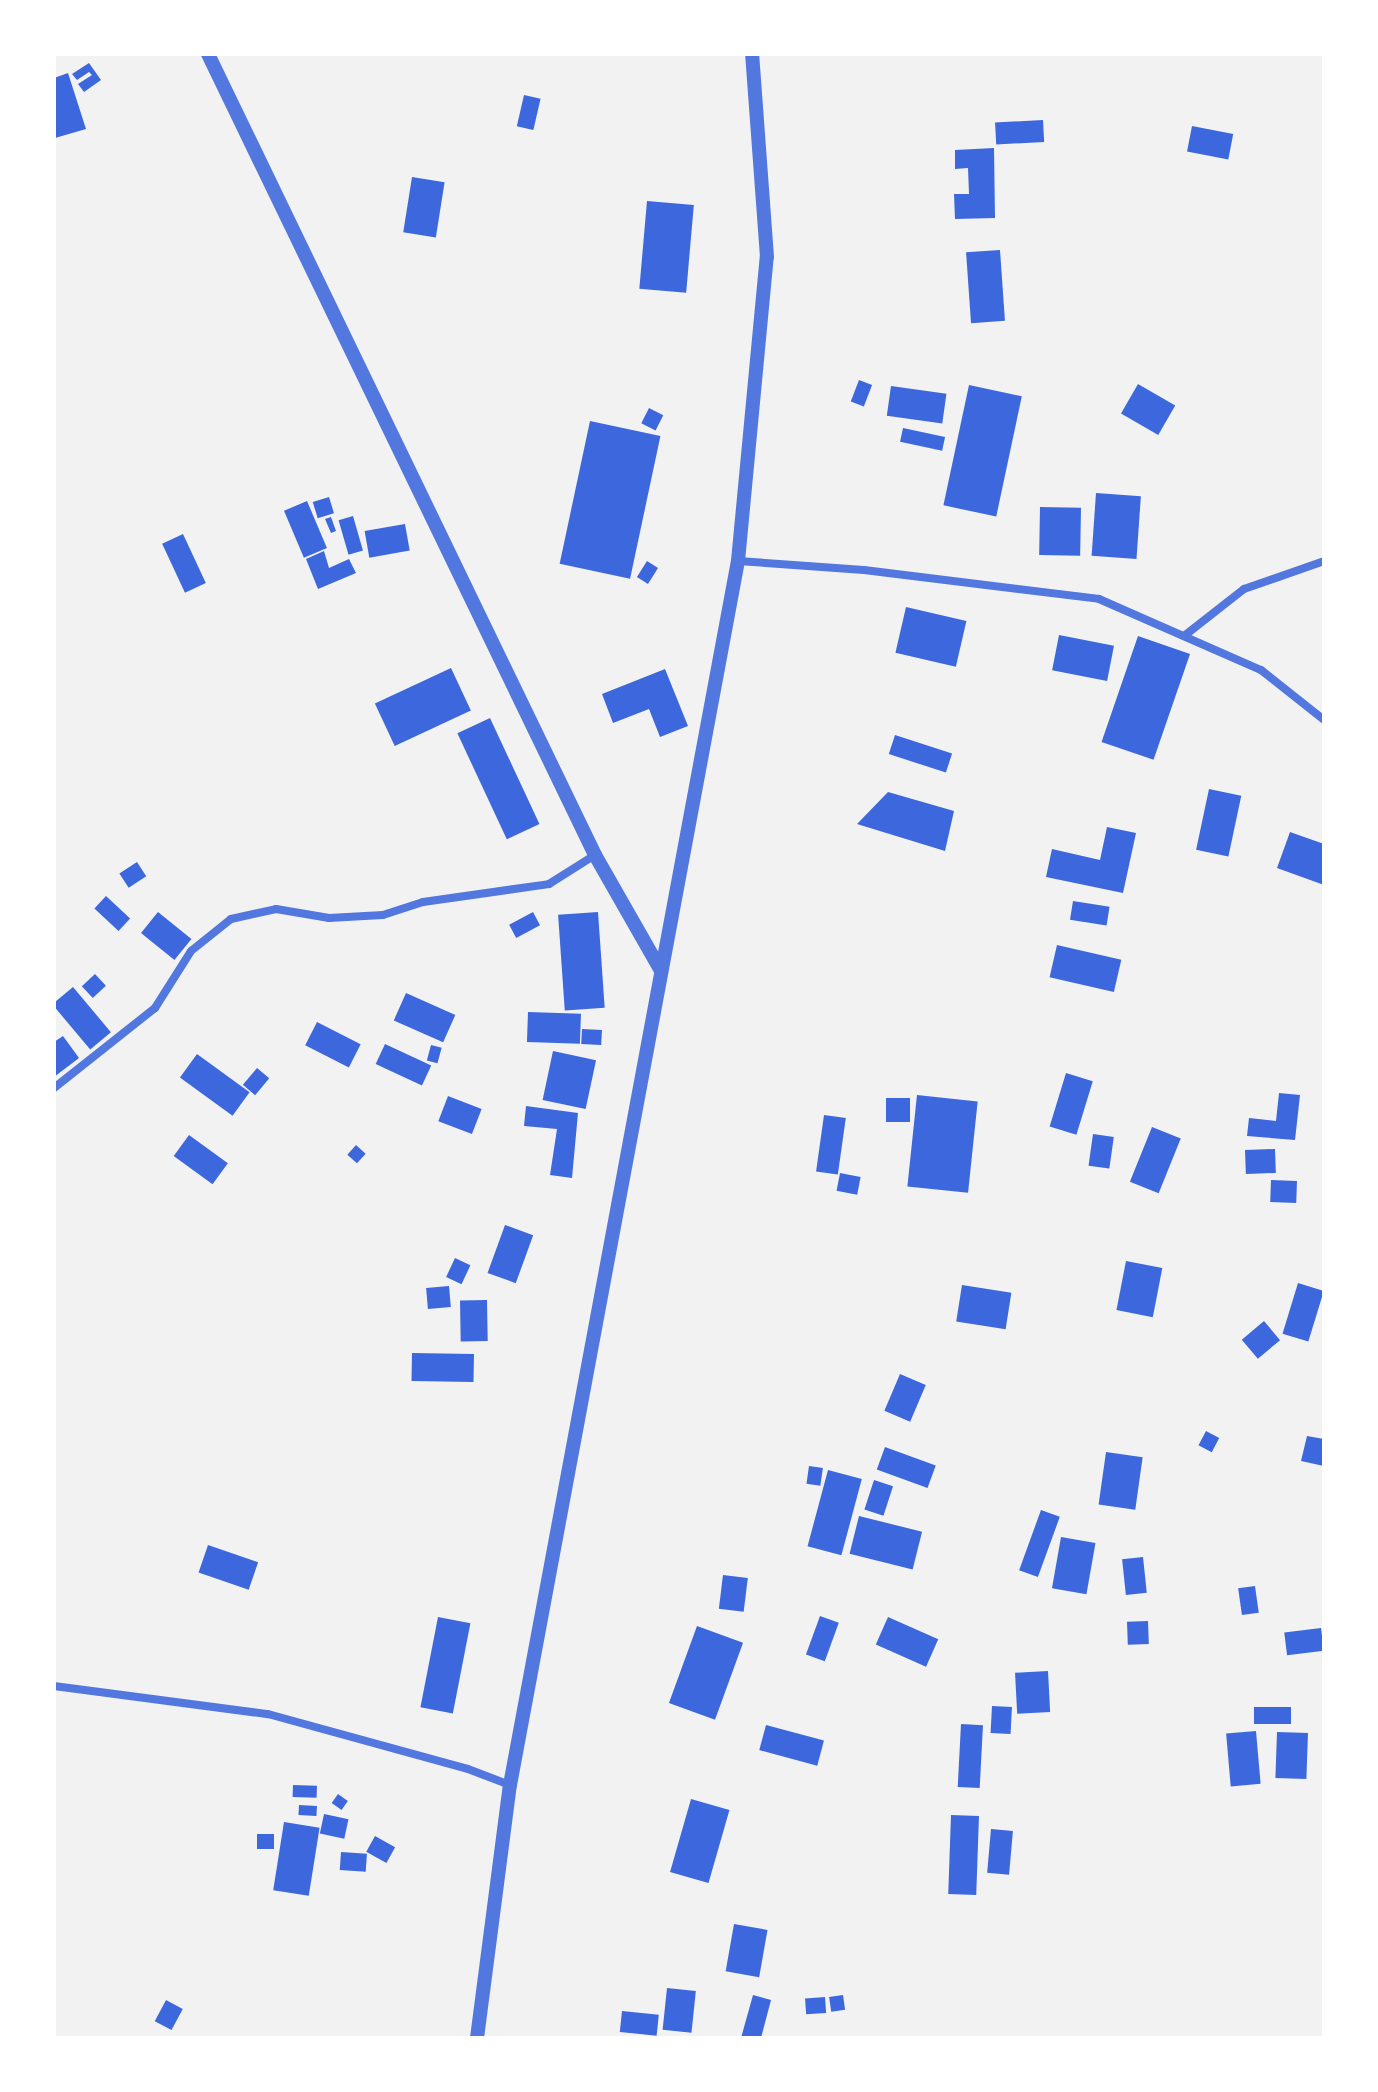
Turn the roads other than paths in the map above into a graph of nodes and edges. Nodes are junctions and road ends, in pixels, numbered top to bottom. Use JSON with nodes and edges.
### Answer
{"nodes":[{"id":1,"x":208,"y":54,"type":"edge"},
{"id":2,"x":752,"y":54,"type":"edge"},
{"id":3,"x":738,"y":561,"type":"junction"},
{"id":4,"x":1324,"y":561,"type":"edge"},
{"id":5,"x":1184,"y":636,"type":"junction"},
{"id":6,"x":1324,"y":720,"type":"edge"},
{"id":7,"x":595,"y":855,"type":"junction"},
{"id":8,"x":660,"y":969,"type":"junction"},
{"id":9,"x":54,"y":1088,"type":"edge"},
{"id":10,"x":54,"y":1686,"type":"edge"},
{"id":11,"x":510,"y":1785,"type":"junction"},
{"id":12,"x":477,"y":2038,"type":"edge"}],
"edges":[{"from":1,"to":7,"type":"street"},
{"from":2,"to":3,"type":"street"},
{"from":3,"to":5,"type":"street"},
{"from":3,"to":8,"type":"street"},
{"from":4,"to":5,"type":"street"},
{"from":5,"to":6,"type":"street"},
{"from":7,"to":8,"type":"street"},
{"from":7,"to":9,"type":"street"},
{"from":8,"to":11,"type":"street"},
{"from":10,"to":11,"type":"street"},
{"from":11,"to":12,"type":"street"}]}
